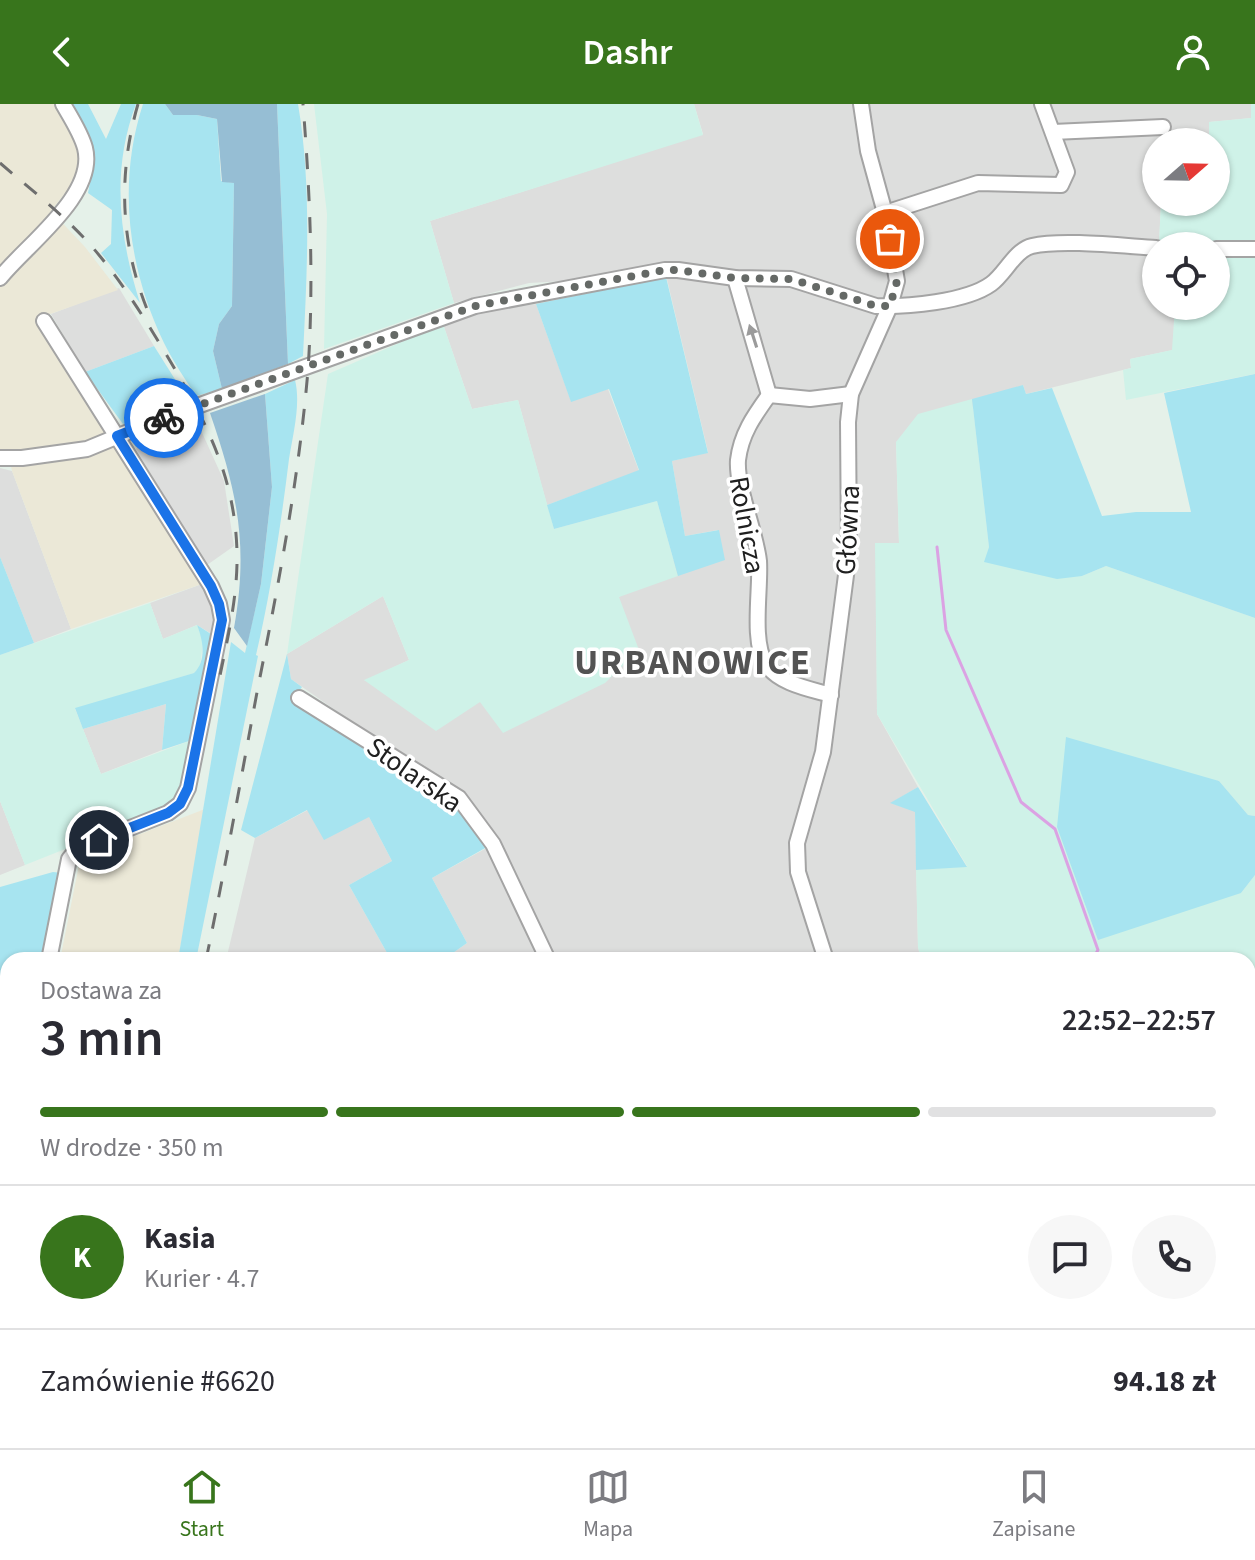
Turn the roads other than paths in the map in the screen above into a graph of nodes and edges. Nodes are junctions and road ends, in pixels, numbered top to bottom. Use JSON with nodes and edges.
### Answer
{"nodes":[{"id":1,"x":63,"y":104,"type":"edge"},
{"id":2,"x":861,"y":104,"type":"edge"},
{"id":3,"x":1042,"y":104,"type":"edge"},
{"id":4,"x":1163,"y":127,"type":"dead end"},
{"id":5,"x":1053,"y":132,"type":"junction"},
{"id":6,"x":885,"y":213,"type":"junction"},
{"id":7,"x":1142,"y":247,"type":"edge"},
{"id":8,"x":1230,"y":249,"type":"edge"},
{"id":9,"x":1255,"y":249,"type":"edge"},
{"id":10,"x":0,"y":278,"type":"edge"},
{"id":11,"x":735,"y":278,"type":"junction"},
{"id":12,"x":890,"y":306,"type":"junction"},
{"id":13,"x":44,"y":321,"type":"dead end"},
{"id":14,"x":851,"y":394,"type":"junction"},
{"id":15,"x":769,"y":395,"type":"junction"},
{"id":16,"x":117,"y":436,"type":"junction"},
{"id":17,"x":0,"y":458,"type":"edge"},
{"id":18,"x":831,"y":695,"type":"junction"},
{"id":19,"x":299,"y":698,"type":"dead end"},
{"id":20,"x":51,"y":952,"type":"edge"},
{"id":21,"x":544,"y":952,"type":"edge"},
{"id":22,"x":823,"y":952,"type":"edge"}],
"edges":[{"from":1,"to":10,"type":"street"},
{"from":2,"to":6,"type":"street","name":"Główna"},
{"from":3,"to":5,"type":"street"},
{"from":4,"to":5,"type":"street"},
{"from":5,"to":6,"type":"street"},
{"from":6,"to":12,"type":"street","name":"Główna"},
{"from":7,"to":12,"type":"street"},
{"from":8,"to":9,"type":"street"},
{"from":11,"to":12,"type":"street"},
{"from":15,"to":11,"type":"street","one_way":true},
{"from":11,"to":16,"type":"street"},
{"from":12,"to":14,"type":"street","name":"Główna"},
{"from":13,"to":16,"type":"street"},
{"from":14,"to":15,"type":"street"},
{"from":14,"to":18,"type":"street","name":"Główna"},
{"from":15,"to":18,"type":"street","name":"Rolnicza"},
{"from":16,"to":17,"type":"street"},
{"from":16,"to":20,"type":"street"},
{"from":18,"to":22,"type":"street","name":"Główna"},
{"from":19,"to":21,"type":"street","name":"Stolarska"}]}
